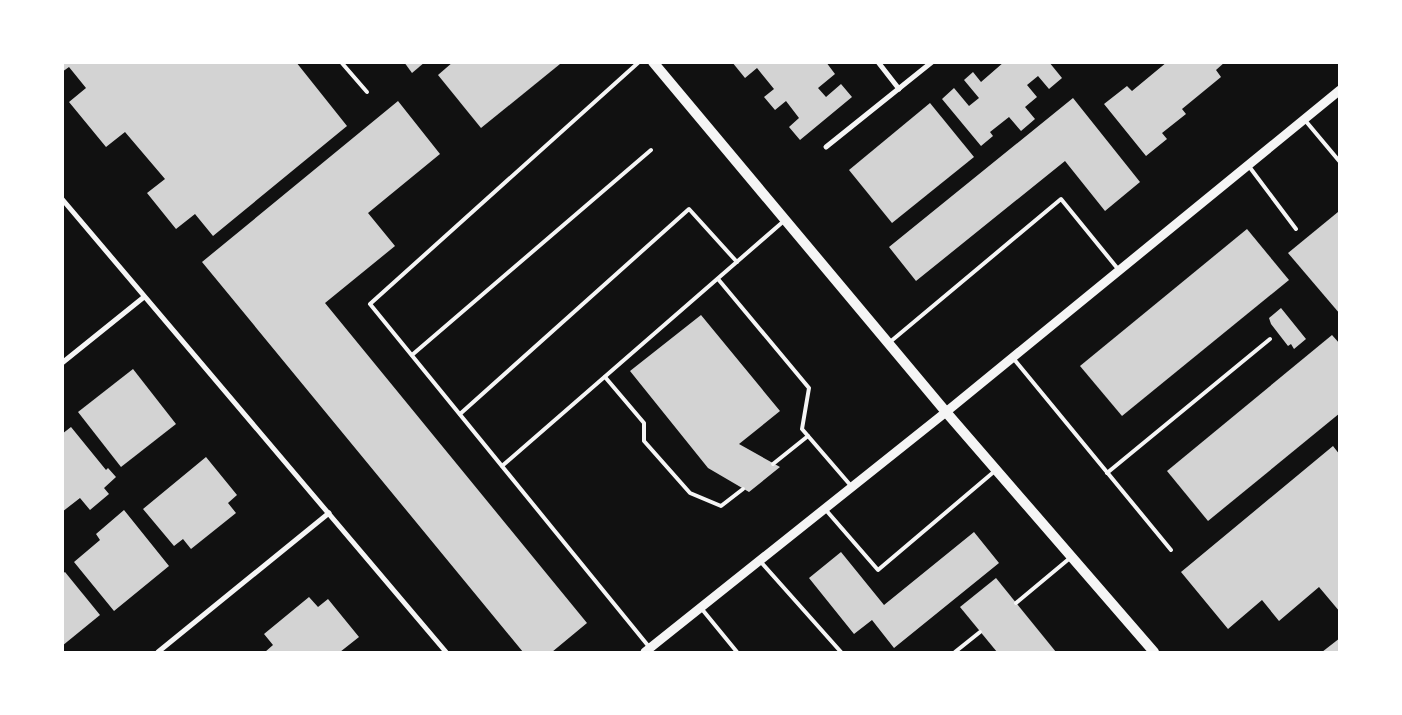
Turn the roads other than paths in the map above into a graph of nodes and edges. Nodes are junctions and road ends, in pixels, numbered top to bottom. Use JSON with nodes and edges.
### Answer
{"nodes":[{"id":1,"x":341,"y":62,"type":"edge"},
{"id":2,"x":639,"y":62,"type":"edge"},
{"id":3,"x":653,"y":62,"type":"edge"},
{"id":4,"x":878,"y":62,"type":"edge"},
{"id":5,"x":932,"y":62,"type":"edge"},
{"id":6,"x":899,"y":89,"type":"junction"},
{"id":7,"x":1340,"y":90,"type":"edge"},
{"id":8,"x":367,"y":92,"type":"dead end"},
{"id":9,"x":1304,"y":119,"type":"junction"},
{"id":10,"x":826,"y":147,"type":"dead end"},
{"id":11,"x":651,"y":150,"type":"dead end"},
{"id":12,"x":1340,"y":162,"type":"edge"},
{"id":13,"x":1248,"y":165,"type":"junction"},
{"id":14,"x":62,"y":199,"type":"edge"},
{"id":15,"x":785,"y":220,"type":"junction"},
{"id":16,"x":1296,"y":229,"type":"dead end"},
{"id":17,"x":737,"y":262,"type":"junction"},
{"id":18,"x":1119,"y":270,"type":"junction"},
{"id":19,"x":718,"y":279,"type":"junction"},
{"id":20,"x":144,"y":297,"type":"junction"},
{"id":21,"x":1270,"y":339,"type":"dead end"},
{"id":22,"x":888,"y":343,"type":"junction"},
{"id":23,"x":412,"y":356,"type":"junction"},
{"id":24,"x":1013,"y":358,"type":"junction"},
{"id":25,"x":62,"y":363,"type":"edge"},
{"id":26,"x":605,"y":377,"type":"junction"},
{"id":27,"x":946,"y":412,"type":"junction"},
{"id":28,"x":460,"y":414,"type":"junction"},
{"id":29,"x":808,"y":436,"type":"junction"},
{"id":30,"x":773,"y":464,"type":"dead end"},
{"id":31,"x":502,"y":466,"type":"junction"},
{"id":32,"x":996,"y":470,"type":"junction"},
{"id":33,"x":1107,"y":473,"type":"junction"},
{"id":34,"x":852,"y":487,"type":"junction"},
{"id":35,"x":743,"y":489,"type":"dead end"},
{"id":36,"x":825,"y":509,"type":"junction"},
{"id":37,"x":329,"y":513,"type":"junction"},
{"id":38,"x":1171,"y":550,"type":"dead end"},
{"id":39,"x":1071,"y":557,"type":"junction"},
{"id":40,"x":760,"y":561,"type":"junction"},
{"id":41,"x":1016,"y":603,"type":"dead end"},
{"id":42,"x":701,"y":608,"type":"junction"},
{"id":43,"x":980,"y":632,"type":"dead end"},
{"id":44,"x":648,"y":650,"type":"edge"},
{"id":45,"x":158,"y":652,"type":"edge"},
{"id":46,"x":446,"y":652,"type":"edge"},
{"id":47,"x":737,"y":652,"type":"edge"},
{"id":48,"x":841,"y":652,"type":"edge"},
{"id":49,"x":955,"y":652,"type":"edge"},
{"id":50,"x":1154,"y":652,"type":"edge"}],
"edges":[{"from":1,"to":8,"type":"lane"},
{"from":2,"to":23,"type":"lane"},
{"from":3,"to":15,"type":"main road"},
{"from":4,"to":6,"type":"street"},
{"from":5,"to":6,"type":"street"},
{"from":6,"to":10,"type":"street"},
{"from":7,"to":9,"type":"street"},
{"from":9,"to":12,"type":"lane"},
{"from":9,"to":13,"type":"street"},
{"from":11,"to":23,"type":"lane"},
{"from":13,"to":16,"type":"lane"},
{"from":13,"to":18,"type":"street"},
{"from":14,"to":20,"type":"street"},
{"from":15,"to":17,"type":"lane"},
{"from":15,"to":22,"type":"main road"},
{"from":17,"to":19,"type":"lane"},
{"from":17,"to":28,"type":"lane"},
{"from":18,"to":22,"type":"lane"},
{"from":18,"to":24,"type":"street"},
{"from":19,"to":26,"type":"lane"},
{"from":19,"to":29,"type":"lane"},
{"from":20,"to":25,"type":"street"},
{"from":20,"to":37,"type":"street"},
{"from":21,"to":33,"type":"lane"},
{"from":22,"to":27,"type":"main road"},
{"from":23,"to":28,"type":"lane"},
{"from":24,"to":27,"type":"street"},
{"from":24,"to":33,"type":"lane"},
{"from":26,"to":31,"type":"lane"},
{"from":26,"to":35,"type":"lane"},
{"from":27,"to":32,"type":"main road"},
{"from":27,"to":34,"type":"street"},
{"from":28,"to":31,"type":"lane"},
{"from":29,"to":30,"type":"lane"},
{"from":29,"to":34,"type":"lane"},
{"from":31,"to":44,"type":"lane"},
{"from":32,"to":36,"type":"lane"},
{"from":32,"to":39,"type":"main road"},
{"from":33,"to":38,"type":"lane"},
{"from":34,"to":36,"type":"street"},
{"from":36,"to":40,"type":"street"},
{"from":37,"to":45,"type":"street"},
{"from":37,"to":46,"type":"street"},
{"from":39,"to":41,"type":"lane"},
{"from":39,"to":50,"type":"main road"},
{"from":40,"to":42,"type":"street"},
{"from":40,"to":48,"type":"lane"},
{"from":42,"to":44,"type":"street"},
{"from":42,"to":47,"type":"lane"},
{"from":43,"to":49,"type":"lane"}]}
